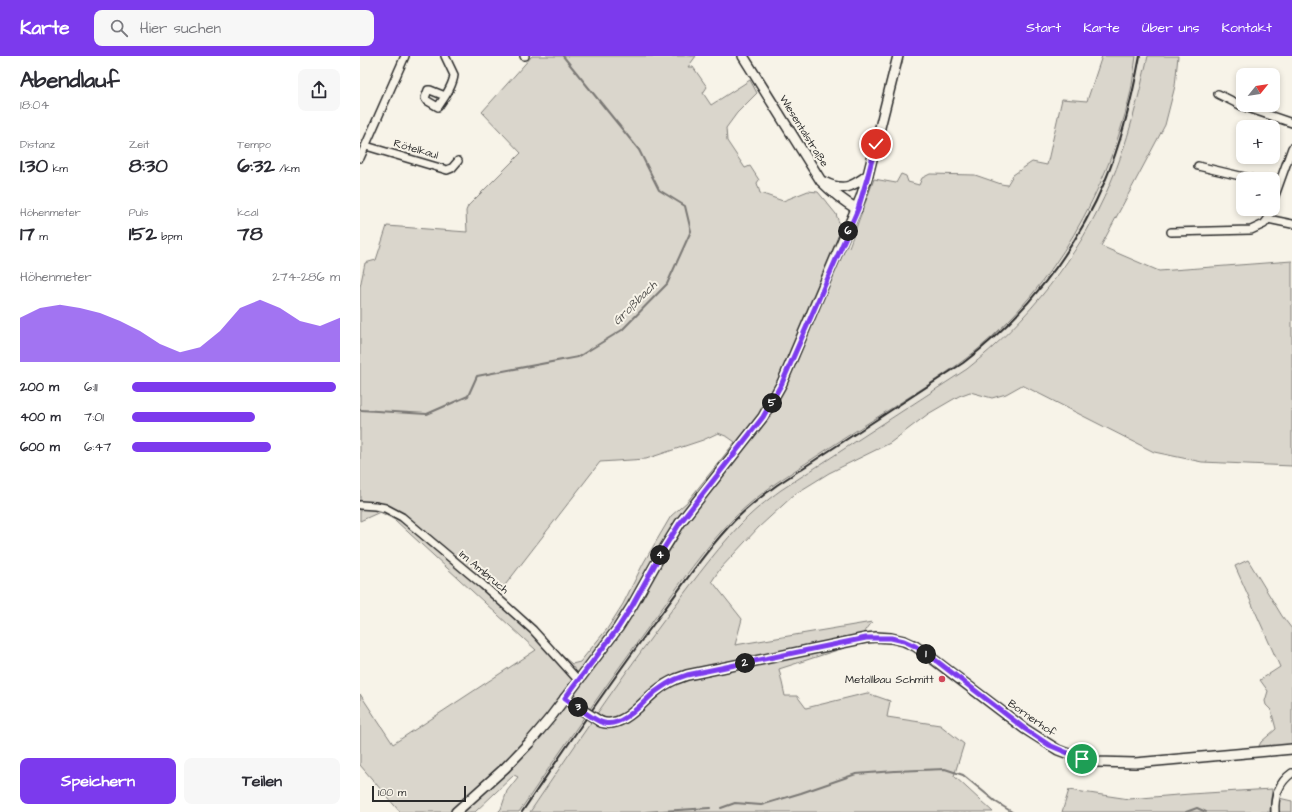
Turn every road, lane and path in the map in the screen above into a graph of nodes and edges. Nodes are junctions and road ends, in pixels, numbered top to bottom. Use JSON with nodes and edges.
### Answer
{"nodes":[{"id":1,"x":405,"y":56,"type":"edge"},
{"id":2,"x":445,"y":56,"type":"edge"},
{"id":3,"x":743,"y":56,"type":"edge"},
{"id":4,"x":898,"y":56,"type":"edge"},
{"id":5,"x":1218,"y":94,"type":"dead end"},
{"id":6,"x":444,"y":96,"type":"dead end"},
{"id":7,"x":1292,"y":123,"type":"edge"},
{"id":8,"x":366,"y":146,"type":"junction"},
{"id":9,"x":1292,"y":148,"type":"edge"},
{"id":10,"x":360,"y":158,"type":"edge"},
{"id":11,"x":458,"y":161,"type":"dead end"},
{"id":12,"x":1198,"y":166,"type":"dead end"},
{"id":13,"x":1280,"y":173,"type":"edge"},
{"id":14,"x":868,"y":175,"type":"junction"},
{"id":15,"x":1236,"y":175,"type":"edge"},
{"id":16,"x":821,"y":181,"type":"junction"},
{"id":17,"x":858,"y":209,"type":"junction"},
{"id":18,"x":1269,"y":216,"type":"edge"},
{"id":19,"x":1268,"y":219,"type":"junction"},
{"id":20,"x":1292,"y":224,"type":"edge"},
{"id":21,"x":1172,"y":232,"type":"dead end"},
{"id":22,"x":360,"y":505,"type":"edge"},
{"id":23,"x":578,"y":680,"type":"junction"},
{"id":24,"x":565,"y":698,"type":"junction"},
{"id":25,"x":1292,"y":749,"type":"edge"},
{"id":26,"x":1292,"y":773,"type":"edge"},
{"id":27,"x":456,"y":812,"type":"edge"},
{"id":28,"x":1275,"y":812,"type":"edge"}],
"edges":[{"from":1,"to":8,"type":"street"},
{"from":2,"to":6,"type":"street"},
{"from":3,"to":16,"type":"main road","name":"Wiesentalstraße"},
{"from":4,"to":14,"type":"main road"},
{"from":5,"to":7,"type":"street"},
{"from":8,"to":10,"type":"street"},
{"from":8,"to":11,"type":"street","name":"Rötelkaul"},
{"from":9,"to":13,"type":"street"},
{"from":12,"to":15,"type":"street"},
{"from":14,"to":16,"type":"main road"},
{"from":14,"to":17,"type":"main road"},
{"from":16,"to":17,"type":"main road","name":"Wiesentalstraße"},
{"from":17,"to":23,"type":"main road"},
{"from":18,"to":19,"type":"street"},
{"from":19,"to":20,"type":"street"},
{"from":19,"to":21,"type":"street"},
{"from":22,"to":23,"type":"street","name":"Im Ambruch"},
{"from":23,"to":24,"type":"main road"},
{"from":24,"to":25,"type":"main road","name":"Bornerhof","bridge":true},
{"from":24,"to":27,"type":"main road"},
{"from":26,"to":28,"type":"street"}]}
